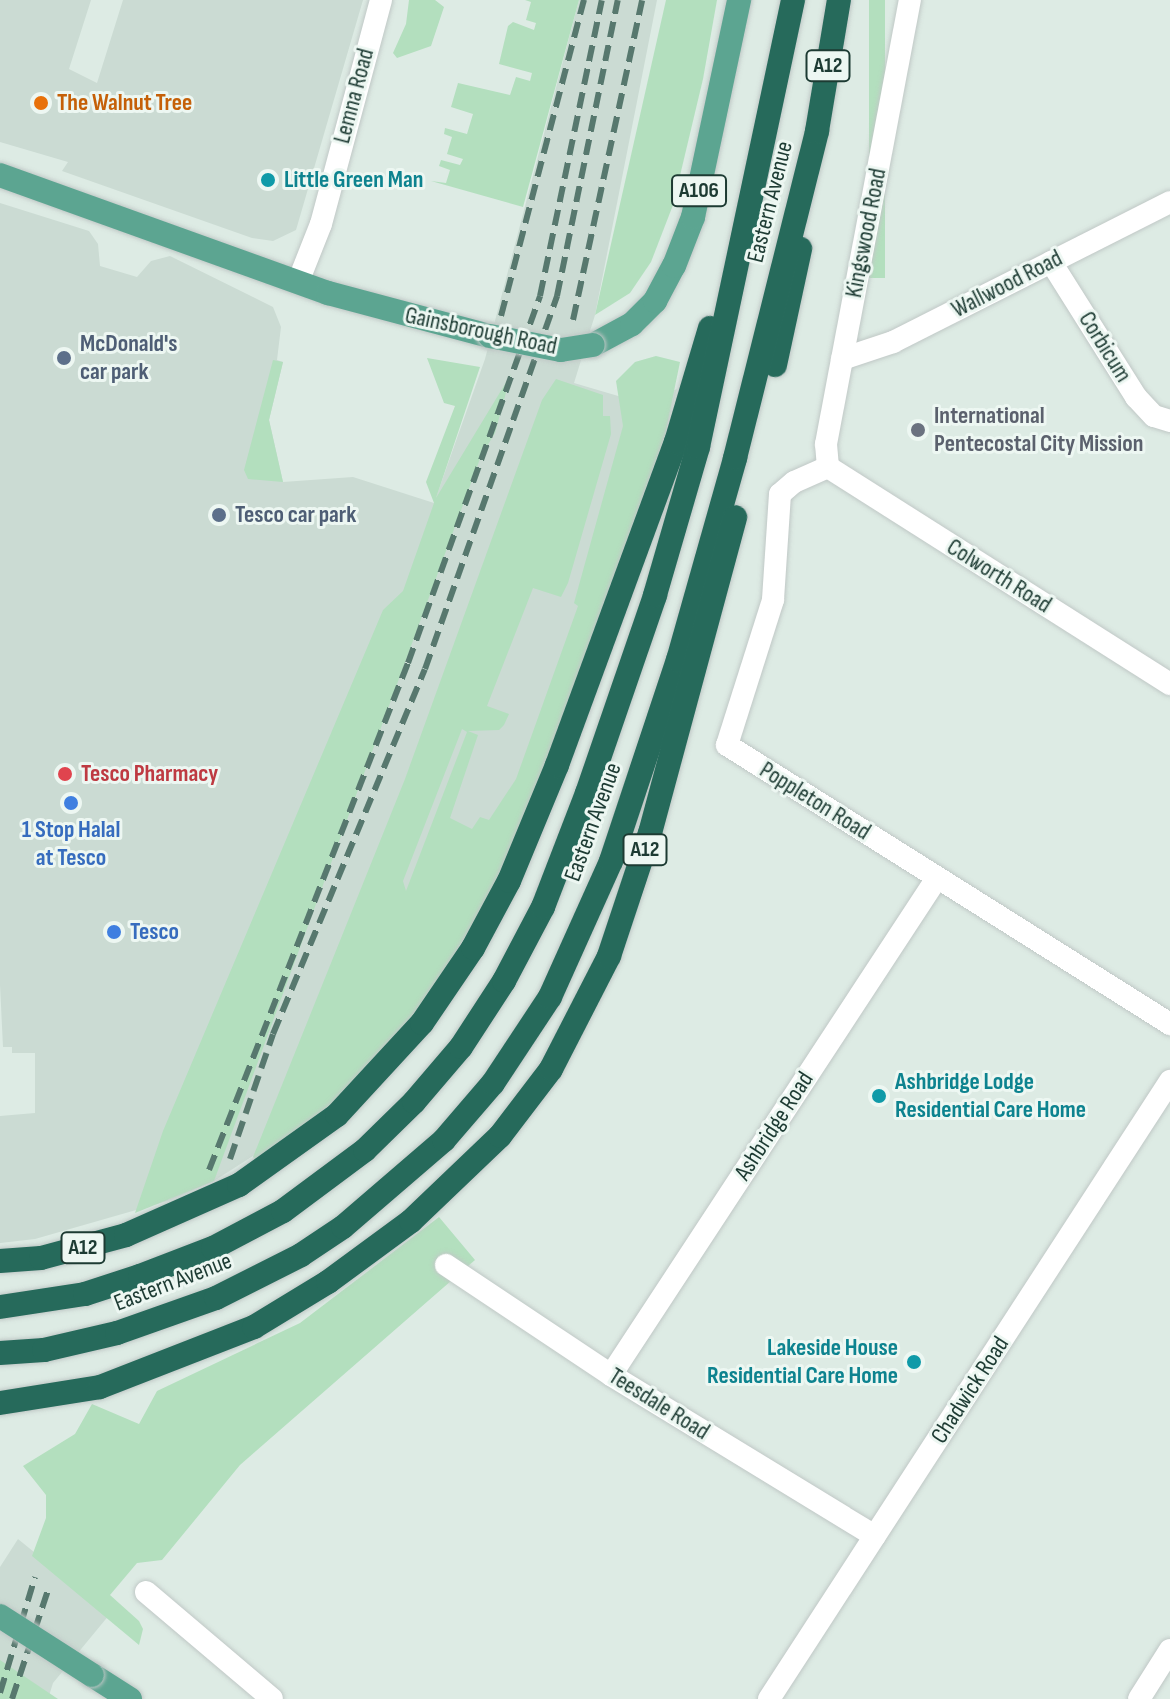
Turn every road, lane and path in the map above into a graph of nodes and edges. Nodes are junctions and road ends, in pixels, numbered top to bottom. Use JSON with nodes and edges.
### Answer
{"nodes":[{"id":1,"x":381,"y":0,"type":"edge"},
{"id":2,"x":739,"y":0,"type":"edge"},
{"id":3,"x":793,"y":0,"type":"edge"},
{"id":4,"x":839,"y":0,"type":"edge"},
{"id":5,"x":910,"y":0,"type":"edge"},
{"id":6,"x":768,"y":125,"type":"junction"},
{"id":7,"x":817,"y":131,"type":"junction"},
{"id":8,"x":0,"y":175,"type":"edge"},
{"id":9,"x":1170,"y":202,"type":"edge"},
{"id":10,"x":1051,"y":262,"type":"junction"},
{"id":11,"x":298,"y":282,"type":"junction"},
{"id":12,"x":842,"y":359,"type":"junction"},
{"id":13,"x":1170,"y":421,"type":"edge"},
{"id":14,"x":828,"y":467,"type":"junction"},
{"id":15,"x":1170,"y":684,"type":"edge"},
{"id":16,"x":937,"y":878,"type":"junction"},
{"id":17,"x":1170,"y":1024,"type":"edge"},
{"id":18,"x":1170,"y":1081,"type":"edge"},
{"id":19,"x":0,"y":1261,"type":"edge"},
{"id":20,"x":446,"y":1266,"type":"dead end"},
{"id":21,"x":0,"y":1307,"type":"edge"},
{"id":22,"x":0,"y":1353,"type":"edge"},
{"id":23,"x":611,"y":1375,"type":"junction"},
{"id":24,"x":0,"y":1403,"type":"edge"},
{"id":25,"x":875,"y":1536,"type":"junction"},
{"id":26,"x":146,"y":1592,"type":"dead end"},
{"id":27,"x":0,"y":1616,"type":"edge"},
{"id":28,"x":1170,"y":1650,"type":"edge"},
{"id":29,"x":130,"y":1699,"type":"edge"},
{"id":30,"x":272,"y":1699,"type":"edge"},
{"id":31,"x":769,"y":1699,"type":"edge"},
{"id":32,"x":1139,"y":1699,"type":"edge"}],
"edges":[{"from":1,"to":11,"type":"street","name":"Lemna Road"},
{"from":2,"to":11,"type":"main road","name":"Gainsborough Road","number":"A106","bridge":true},
{"from":3,"to":6,"type":"highway","name":"Eastern Avenue","number":"A12"},
{"from":4,"to":7,"type":"highway","name":"Eastern Avenue","number":"A12"},
{"from":5,"to":12,"type":"street","name":"Kingswood Road"},
{"from":6,"to":19,"type":"highway","number":"A12"},
{"from":6,"to":21,"type":"highway","name":"Eastern Avenue","number":"A12"},
{"from":7,"to":22,"type":"highway","name":"Eastern Avenue","number":"A12"},
{"from":7,"to":24,"type":"highway","number":"A12"},
{"from":8,"to":11,"type":"main road","name":"Gainsborough Road","number":"A106"},
{"from":9,"to":10,"type":"street","name":"Wallwood Road"},
{"from":10,"to":12,"type":"street","name":"Wallwood Road"},
{"from":10,"to":13,"type":"street","name":"Corbicum"},
{"from":12,"to":14,"type":"street","name":"Kingswood Road"},
{"from":14,"to":15,"type":"street","name":"Colworth Road"},
{"from":14,"to":16,"type":"street","name":"Poppleton Road"},
{"from":16,"to":17,"type":"street","name":"Poppleton Road"},
{"from":16,"to":23,"type":"street","name":"Ashbridge Road"},
{"from":18,"to":25,"type":"street","name":"Chadwick Road"},
{"from":20,"to":23,"type":"street","name":"Teesdale Road"},
{"from":23,"to":25,"type":"street","name":"Teesdale Road"},
{"from":25,"to":31,"type":"street","name":"Chadwick Road"},
{"from":26,"to":30,"type":"street"},
{"from":27,"to":29,"type":"main road","bridge":true},
{"from":28,"to":32,"type":"street"}]}
